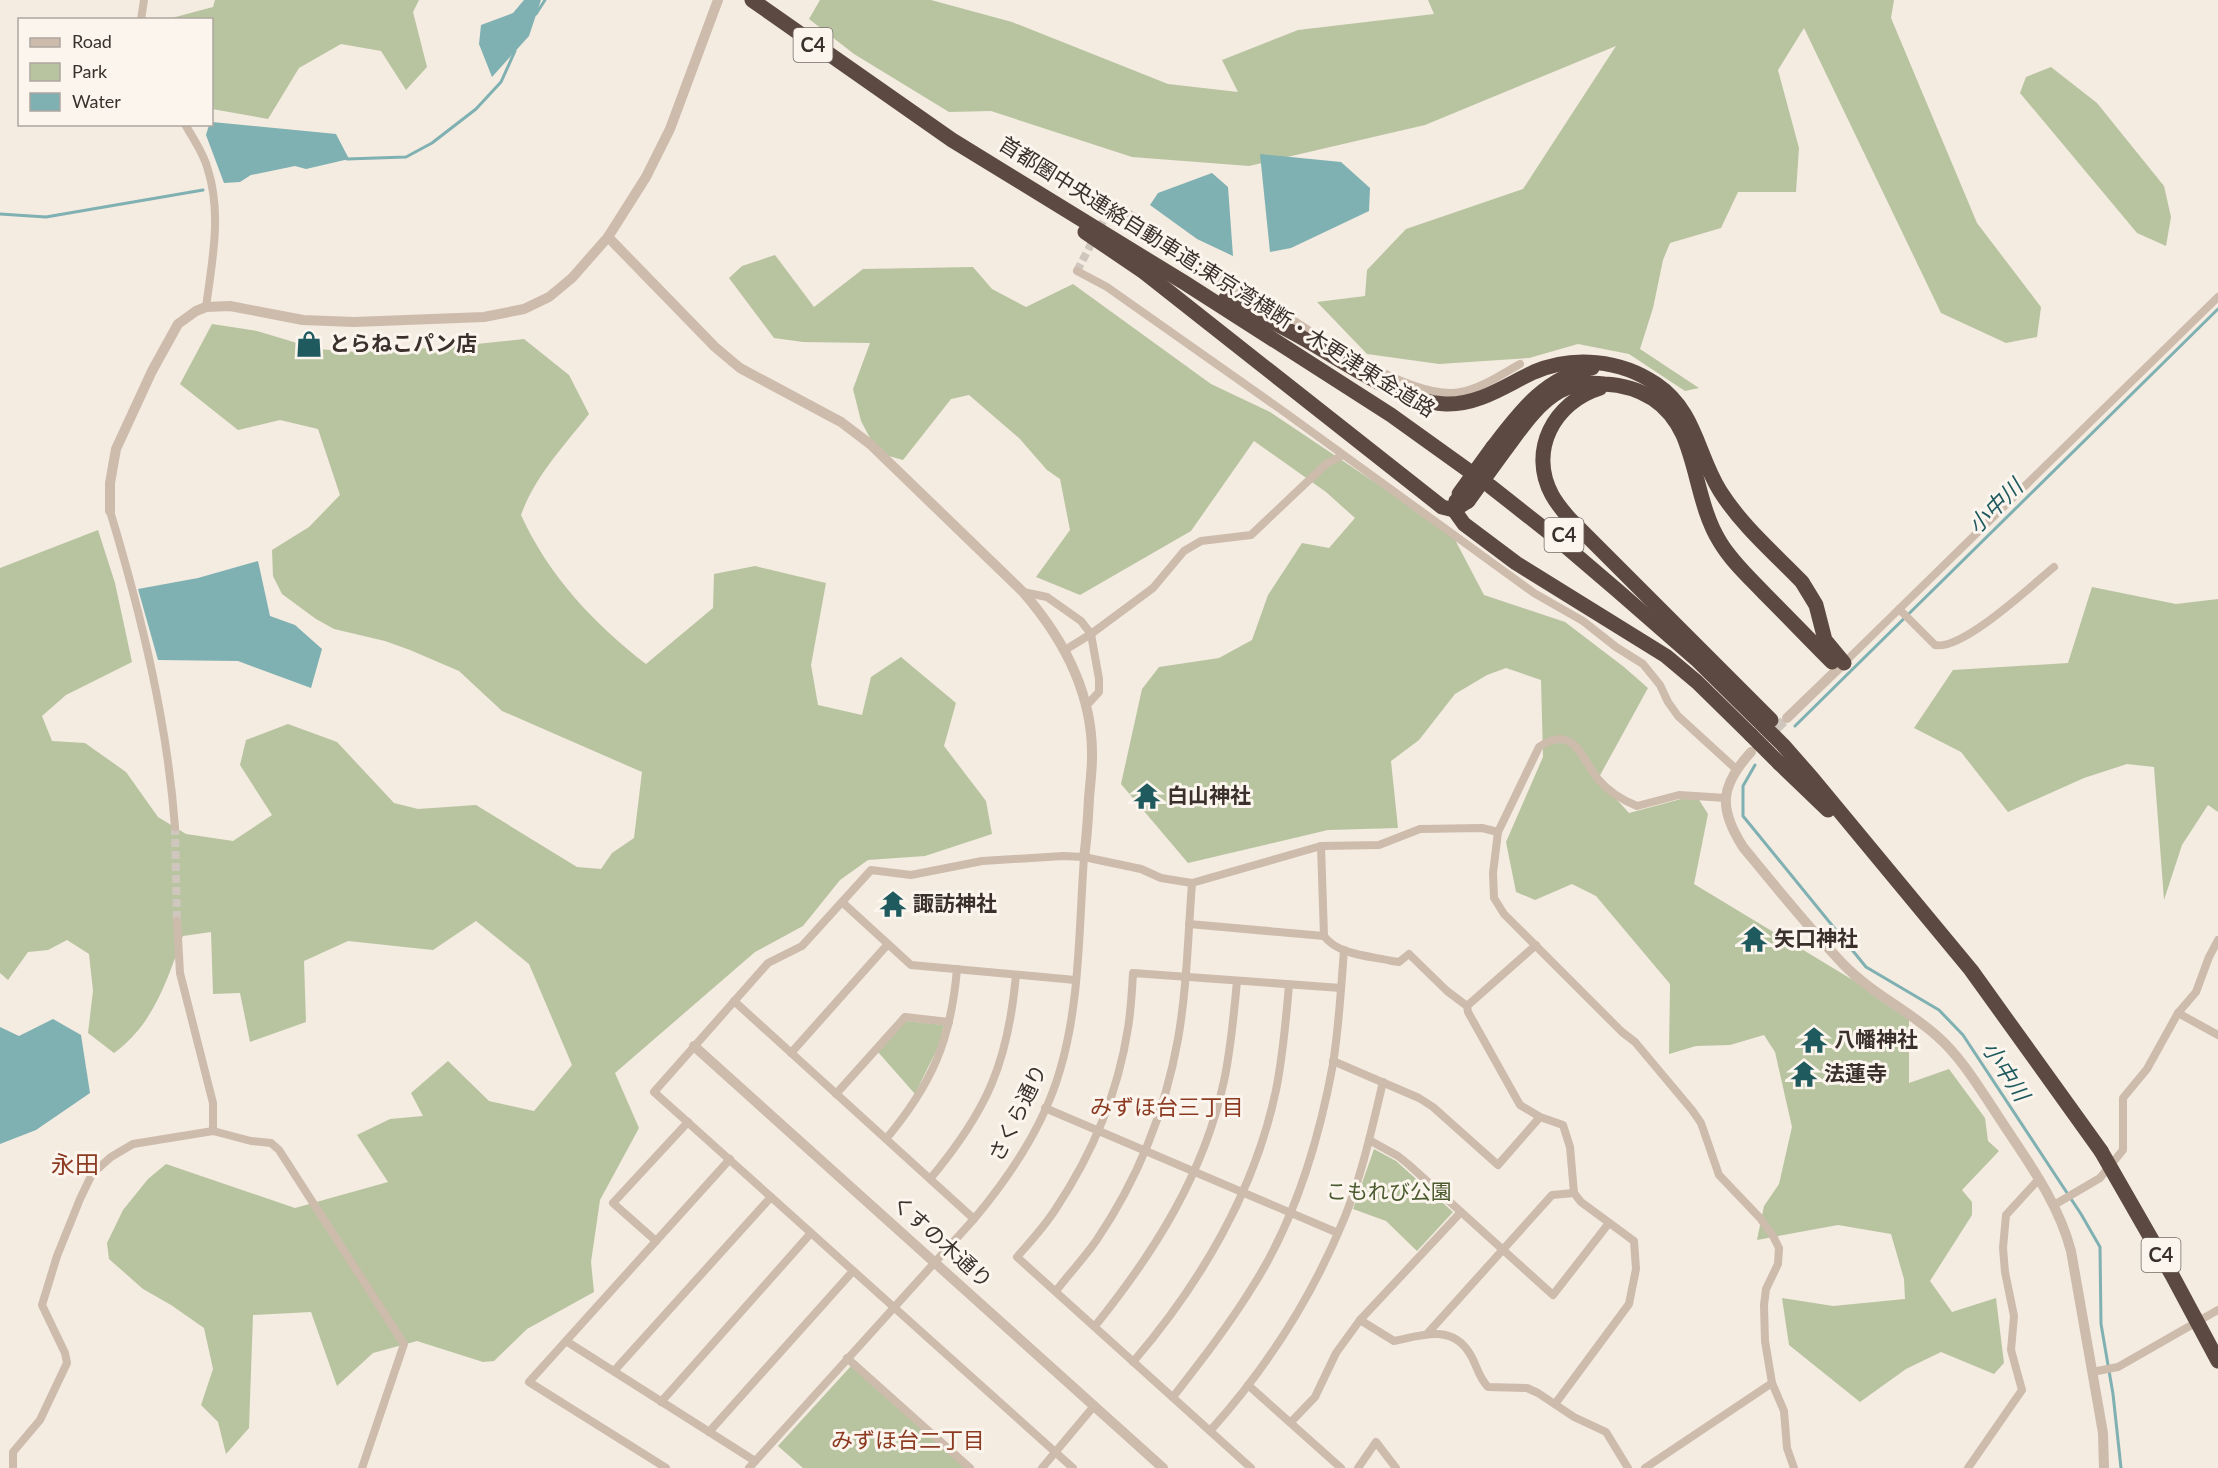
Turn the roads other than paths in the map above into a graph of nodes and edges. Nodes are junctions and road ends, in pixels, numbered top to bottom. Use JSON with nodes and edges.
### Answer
{"nodes":[{"id":1,"x":144,"y":0,"type":"edge"},
{"id":2,"x":718,"y":0,"type":"edge"},
{"id":3,"x":752,"y":0,"type":"edge"},
{"id":4,"x":141,"y":18,"type":"edge"},
{"id":5,"x":875,"y":88,"type":"junction"},
{"id":6,"x":186,"y":126,"type":"edge"},
{"id":7,"x":952,"y":140,"type":"junction"},
{"id":8,"x":1112,"y":204,"type":"dead end"},
{"id":9,"x":608,"y":237,"type":"junction"},
{"id":10,"x":1077,"y":272,"type":"dead end"},
{"id":11,"x":1188,"y":279,"type":"junction"},
{"id":12,"x":2218,"y":297,"type":"edge"},
{"id":13,"x":206,"y":307,"type":"junction"},
{"id":14,"x":1520,"y":364,"type":"dead end"},
{"id":15,"x":1612,"y":366,"type":"junction"},
{"id":16,"x":1615,"y":384,"type":"junction"},
{"id":17,"x":1498,"y":451,"type":"junction"},
{"id":18,"x":1343,"y":455,"type":"junction"},
{"id":19,"x":1454,"y":510,"type":"junction"},
{"id":20,"x":110,"y":511,"type":"joint"},
{"id":21,"x":2054,"y":567,"type":"dead end"},
{"id":22,"x":1023,"y":592,"type":"junction"},
{"id":23,"x":1900,"y":610,"type":"junction"},
{"id":24,"x":1091,"y":634,"type":"junction"},
{"id":25,"x":1065,"y":650,"type":"junction"},
{"id":26,"x":1841,"y":666,"type":"junction"},
{"id":27,"x":1086,"y":706,"type":"junction"},
{"id":28,"x":1787,"y":718,"type":"tunnel mouth"},
{"id":29,"x":1789,"y":740,"type":"junction"},
{"id":30,"x":1751,"y":752,"type":"tunnel mouth"},
{"id":31,"x":1736,"y":769,"type":"junction"},
{"id":32,"x":1726,"y":798,"type":"junction"},
{"id":33,"x":175,"y":827,"type":"tunnel mouth"},
{"id":34,"x":1498,"y":832,"type":"junction"},
{"id":35,"x":1321,"y":846,"type":"junction"},
{"id":36,"x":1875,"y":853,"type":"junction"},
{"id":37,"x":1084,"y":857,"type":"junction"},
{"id":38,"x":1192,"y":883,"type":"junction"},
{"id":39,"x":842,"y":902,"type":"junction"},
{"id":40,"x":177,"y":921,"type":"tunnel mouth"},
{"id":41,"x":1189,"y":924,"type":"junction"},
{"id":42,"x":1324,"y":936,"type":"junction"},
{"id":43,"x":2218,"y":940,"type":"edge"},
{"id":44,"x":888,"y":944,"type":"junction"},
{"id":45,"x":1536,"y":945,"type":"junction"},
{"id":46,"x":1344,"y":950,"type":"junction"},
{"id":47,"x":957,"y":969,"type":"junction"},
{"id":48,"x":1016,"y":975,"type":"junction"},
{"id":49,"x":1185,"y":976,"type":"junction"},
{"id":50,"x":1075,"y":980,"type":"junction"},
{"id":51,"x":1237,"y":981,"type":"junction"},
{"id":52,"x":1289,"y":985,"type":"junction"},
{"id":53,"x":1341,"y":988,"type":"junction"},
{"id":54,"x":734,"y":1001,"type":"junction"},
{"id":55,"x":1467,"y":1006,"type":"junction"},
{"id":56,"x":2178,"y":1013,"type":"junction"},
{"id":57,"x":949,"y":1022,"type":"junction"},
{"id":58,"x":2218,"y":1035,"type":"edge"},
{"id":59,"x":694,"y":1046,"type":"junction"},
{"id":60,"x":790,"y":1053,"type":"junction"},
{"id":61,"x":1333,"y":1061,"type":"junction"},
{"id":62,"x":1383,"y":1082,"type":"junction"},
{"id":63,"x":836,"y":1094,"type":"junction"},
{"id":64,"x":1045,"y":1108,"type":"junction"},
{"id":65,"x":1540,"y":1117,"type":"junction"},
{"id":66,"x":688,"y":1122,"type":"junction"},
{"id":67,"x":213,"y":1131,"type":"junction"},
{"id":68,"x":1099,"y":1131,"type":"junction"},
{"id":69,"x":886,"y":1139,"type":"junction"},
{"id":70,"x":1369,"y":1140,"type":"junction"},
{"id":71,"x":2101,"y":1151,"type":"junction"},
{"id":72,"x":1146,"y":1152,"type":"junction"},
{"id":73,"x":730,"y":1159,"type":"junction"},
{"id":74,"x":1194,"y":1172,"type":"junction"},
{"id":75,"x":930,"y":1179,"type":"junction"},
{"id":76,"x":2039,"y":1179,"type":"junction"},
{"id":77,"x":1574,"y":1192,"type":"junction"},
{"id":78,"x":1243,"y":1193,"type":"junction"},
{"id":79,"x":771,"y":1197,"type":"junction"},
{"id":80,"x":2054,"y":1205,"type":"junction"},
{"id":81,"x":1461,"y":1212,"type":"junction"},
{"id":82,"x":1290,"y":1213,"type":"junction"},
{"id":83,"x":974,"y":1219,"type":"junction"},
{"id":84,"x":1609,"y":1223,"type":"junction"},
{"id":85,"x":811,"y":1233,"type":"junction"},
{"id":86,"x":1338,"y":1233,"type":"junction"},
{"id":87,"x":656,"y":1241,"type":"junction"},
{"id":88,"x":1504,"y":1250,"type":"junction"},
{"id":89,"x":934,"y":1262,"type":"junction"},
{"id":90,"x":854,"y":1271,"type":"junction"},
{"id":91,"x":1056,"y":1291,"type":"junction"},
{"id":92,"x":894,"y":1307,"type":"junction"},
{"id":93,"x":2218,"y":1310,"type":"edge"},
{"id":94,"x":1360,"y":1320,"type":"junction"},
{"id":95,"x":1095,"y":1326,"type":"junction"},
{"id":96,"x":1426,"y":1334,"type":"junction"},
{"id":97,"x":566,"y":1341,"type":"junction"},
{"id":98,"x":847,"y":1358,"type":"junction"},
{"id":99,"x":2218,"y":1361,"type":"edge"},
{"id":100,"x":1133,"y":1362,"type":"junction"},
{"id":101,"x":614,"y":1371,"type":"junction"},
{"id":102,"x":2092,"y":1372,"type":"junction"},
{"id":103,"x":1772,"y":1383,"type":"junction"},
{"id":104,"x":1248,"y":1385,"type":"junction"},
{"id":105,"x":1173,"y":1397,"type":"junction"},
{"id":106,"x":661,"y":1402,"type":"junction"},
{"id":107,"x":1555,"y":1404,"type":"junction"},
{"id":108,"x":1094,"y":1406,"type":"junction"},
{"id":109,"x":1291,"y":1422,"type":"junction"},
{"id":110,"x":1210,"y":1431,"type":"junction"},
{"id":111,"x":709,"y":1432,"type":"junction"},
{"id":112,"x":1054,"y":1452,"type":"junction"},
{"id":113,"x":752,"y":1465,"type":"edge"},
{"id":114,"x":13,"y":1468,"type":"edge"},
{"id":115,"x":362,"y":1468,"type":"edge"},
{"id":116,"x":666,"y":1468,"type":"edge"},
{"id":117,"x":970,"y":1468,"type":"edge"},
{"id":118,"x":1042,"y":1468,"type":"edge"},
{"id":119,"x":1072,"y":1468,"type":"edge"},
{"id":120,"x":1163,"y":1468,"type":"edge"},
{"id":121,"x":1251,"y":1468,"type":"edge"},
{"id":122,"x":1341,"y":1468,"type":"edge"},
{"id":123,"x":1358,"y":1468,"type":"edge"},
{"id":124,"x":1396,"y":1468,"type":"edge"},
{"id":125,"x":1628,"y":1468,"type":"edge"},
{"id":126,"x":1645,"y":1468,"type":"edge"},
{"id":127,"x":1794,"y":1468,"type":"edge"},
{"id":128,"x":1968,"y":1468,"type":"edge"},
{"id":129,"x":2104,"y":1468,"type":"edge"}],
"edges":[{"from":1,"to":4,"type":"street"},
{"from":2,"to":9,"type":"street"},
{"from":3,"to":5,"type":"highway","name":"首都圏中央連絡自動車道;東京湾横断・木更津東金道路","number":"C4"},
{"from":5,"to":7,"type":"highway","name":"首都圏中央連絡自動車道;東京湾横断・木更津東金道路","number":"C4"},
{"from":5,"to":11,"type":"highway","name":"首都圏中央連絡自動車道;東京湾横断・木更津東金道路","number":"C4"},
{"from":6,"to":13,"type":"street"},
{"from":7,"to":19,"type":"highway"},
{"from":7,"to":36,"type":"highway","name":"首都圏中央連絡自動車道;東京湾横断・木更津東金道路","number":"C4"},
{"from":8,"to":14,"type":"street"},
{"from":9,"to":13,"type":"street"},
{"from":9,"to":22,"type":"street"},
{"from":10,"to":18,"type":"street"},
{"from":11,"to":15,"type":"highway"},
{"from":11,"to":29,"type":"highway","name":"首都圏中央連絡自動車道;東京湾横断・木更津東金道路","number":"C4"},
{"from":12,"to":23,"type":"street"},
{"from":13,"to":20,"type":"street"},
{"from":15,"to":17,"type":"highway"},
{"from":15,"to":26,"type":"highway"},
{"from":16,"to":17,"type":"highway"},
{"from":16,"to":26,"type":"highway"},
{"from":16,"to":29,"type":"highway"},
{"from":17,"to":19,"type":"highway","bridge":true},
{"from":18,"to":24,"type":"street"},
{"from":18,"to":31,"type":"street"},
{"from":19,"to":36,"type":"highway","bridge":true},
{"from":20,"to":33,"type":"street"},
{"from":21,"to":23,"type":"street"},
{"from":22,"to":24,"type":"street"},
{"from":22,"to":25,"type":"street"},
{"from":23,"to":26,"type":"street"},
{"from":24,"to":25,"type":"street"},
{"from":24,"to":27,"type":"street"},
{"from":25,"to":27,"type":"street"},
{"from":26,"to":28,"type":"street"},
{"from":27,"to":37,"type":"street"},
{"from":29,"to":71,"type":"highway","name":"首都圏中央連絡自動車道;東京湾横断・木更津東金道路","number":"C4"},
{"from":30,"to":31,"type":"street"},
{"from":31,"to":32,"type":"street"},
{"from":32,"to":34,"type":"street"},
{"from":32,"to":76,"type":"street"},
{"from":34,"to":35,"type":"street"},
{"from":34,"to":45,"type":"street"},
{"from":35,"to":38,"type":"street"},
{"from":35,"to":42,"type":"street"},
{"from":36,"to":71,"type":"highway","name":"首都圏中央連絡自動車道;東京湾横断・木更津東金道路","number":"C4"},
{"from":37,"to":38,"type":"street"},
{"from":37,"to":39,"type":"street"},
{"from":37,"to":50,"type":"street","name":"さくら通り"},
{"from":38,"to":41,"type":"street"},
{"from":39,"to":44,"type":"street"},
{"from":39,"to":54,"type":"street"},
{"from":40,"to":67,"type":"street"},
{"from":41,"to":42,"type":"street"},
{"from":41,"to":49,"type":"street"},
{"from":42,"to":46,"type":"street"},
{"from":43,"to":56,"type":"street"},
{"from":44,"to":47,"type":"street"},
{"from":44,"to":60,"type":"street"},
{"from":45,"to":55,"type":"street"},
{"from":45,"to":103,"type":"street"},
{"from":46,"to":53,"type":"street"},
{"from":46,"to":55,"type":"street"},
{"from":47,"to":48,"type":"street"},
{"from":47,"to":57,"type":"street"},
{"from":48,"to":50,"type":"street"},
{"from":48,"to":75,"type":"street"},
{"from":49,"to":51,"type":"street"},
{"from":49,"to":68,"type":"street"},
{"from":49,"to":72,"type":"street"},
{"from":50,"to":64,"type":"street","name":"さくら通り"},
{"from":51,"to":52,"type":"street"},
{"from":51,"to":74,"type":"street"},
{"from":52,"to":53,"type":"street"},
{"from":52,"to":78,"type":"street"},
{"from":53,"to":61,"type":"street"},
{"from":54,"to":59,"type":"street"},
{"from":54,"to":60,"type":"street"},
{"from":55,"to":65,"type":"street"},
{"from":56,"to":58,"type":"street"},
{"from":56,"to":80,"type":"street"},
{"from":57,"to":63,"type":"street"},
{"from":57,"to":69,"type":"street"},
{"from":59,"to":66,"type":"street"},
{"from":59,"to":89,"type":"street","name":"くすの木通り"},
{"from":60,"to":63,"type":"street"},
{"from":61,"to":62,"type":"street"},
{"from":61,"to":82,"type":"street"},
{"from":62,"to":65,"type":"street"},
{"from":62,"to":70,"type":"street"},
{"from":63,"to":69,"type":"street"},
{"from":64,"to":68,"type":"street"},
{"from":64,"to":83,"type":"street","name":"さくら通り"},
{"from":65,"to":77,"type":"street"},
{"from":66,"to":73,"type":"street"},
{"from":66,"to":87,"type":"street"},
{"from":67,"to":114,"type":"street"},
{"from":67,"to":115,"type":"street"},
{"from":68,"to":72,"type":"street"},
{"from":68,"to":91,"type":"street"},
{"from":69,"to":75,"type":"street"},
{"from":70,"to":81,"type":"street"},
{"from":70,"to":86,"type":"street"},
{"from":71,"to":99,"type":"highway","name":"首都圏中央連絡自動車道;東京湾横断・木更津東金道路","number":"C4","bridge":true},
{"from":72,"to":74,"type":"street"},
{"from":72,"to":91,"type":"street"},
{"from":73,"to":79,"type":"street"},
{"from":73,"to":87,"type":"street"},
{"from":74,"to":78,"type":"street"},
{"from":74,"to":95,"type":"street"},
{"from":75,"to":83,"type":"street"},
{"from":76,"to":80,"type":"street"},
{"from":76,"to":128,"type":"street"},
{"from":77,"to":84,"type":"street"},
{"from":77,"to":88,"type":"street"},
{"from":78,"to":82,"type":"street"},
{"from":78,"to":100,"type":"street"},
{"from":79,"to":85,"type":"street"},
{"from":79,"to":101,"type":"street"},
{"from":80,"to":102,"type":"street"},
{"from":81,"to":88,"type":"street"},
{"from":81,"to":94,"type":"street"},
{"from":82,"to":86,"type":"street"},
{"from":82,"to":105,"type":"street"},
{"from":83,"to":89,"type":"street","name":"さくら通り"},
{"from":84,"to":88,"type":"street"},
{"from":84,"to":107,"type":"street"},
{"from":85,"to":90,"type":"street"},
{"from":85,"to":106,"type":"street"},
{"from":86,"to":104,"type":"street"},
{"from":87,"to":97,"type":"street"},
{"from":88,"to":96,"type":"street"},
{"from":89,"to":92,"type":"street","name":"さくら通り"},
{"from":89,"to":108,"type":"street","name":"くすの木通り"},
{"from":90,"to":92,"type":"street"},
{"from":90,"to":111,"type":"street"},
{"from":91,"to":95,"type":"street"},
{"from":92,"to":98,"type":"street","name":"さくら通り"},
{"from":92,"to":112,"type":"street"},
{"from":93,"to":102,"type":"street"},
{"from":94,"to":96,"type":"street"},
{"from":94,"to":109,"type":"street"},
{"from":95,"to":100,"type":"street"},
{"from":96,"to":107,"type":"street"},
{"from":97,"to":101,"type":"street"},
{"from":97,"to":116,"type":"street"},
{"from":98,"to":113,"type":"street","name":"さくら通り"},
{"from":98,"to":117,"type":"street"},
{"from":100,"to":105,"type":"street"},
{"from":101,"to":106,"type":"street"},
{"from":102,"to":129,"type":"street"},
{"from":103,"to":126,"type":"street"},
{"from":103,"to":127,"type":"street"},
{"from":104,"to":109,"type":"street"},
{"from":104,"to":110,"type":"street"},
{"from":105,"to":110,"type":"street"},
{"from":106,"to":111,"type":"street"},
{"from":107,"to":125,"type":"street"},
{"from":108,"to":112,"type":"street"},
{"from":108,"to":120,"type":"street","name":"くすの木通り"},
{"from":109,"to":122,"type":"street"},
{"from":110,"to":121,"type":"street"},
{"from":111,"to":113,"type":"street"},
{"from":112,"to":118,"type":"street"},
{"from":112,"to":119,"type":"street"},
{"from":123,"to":124,"type":"street"}]}
